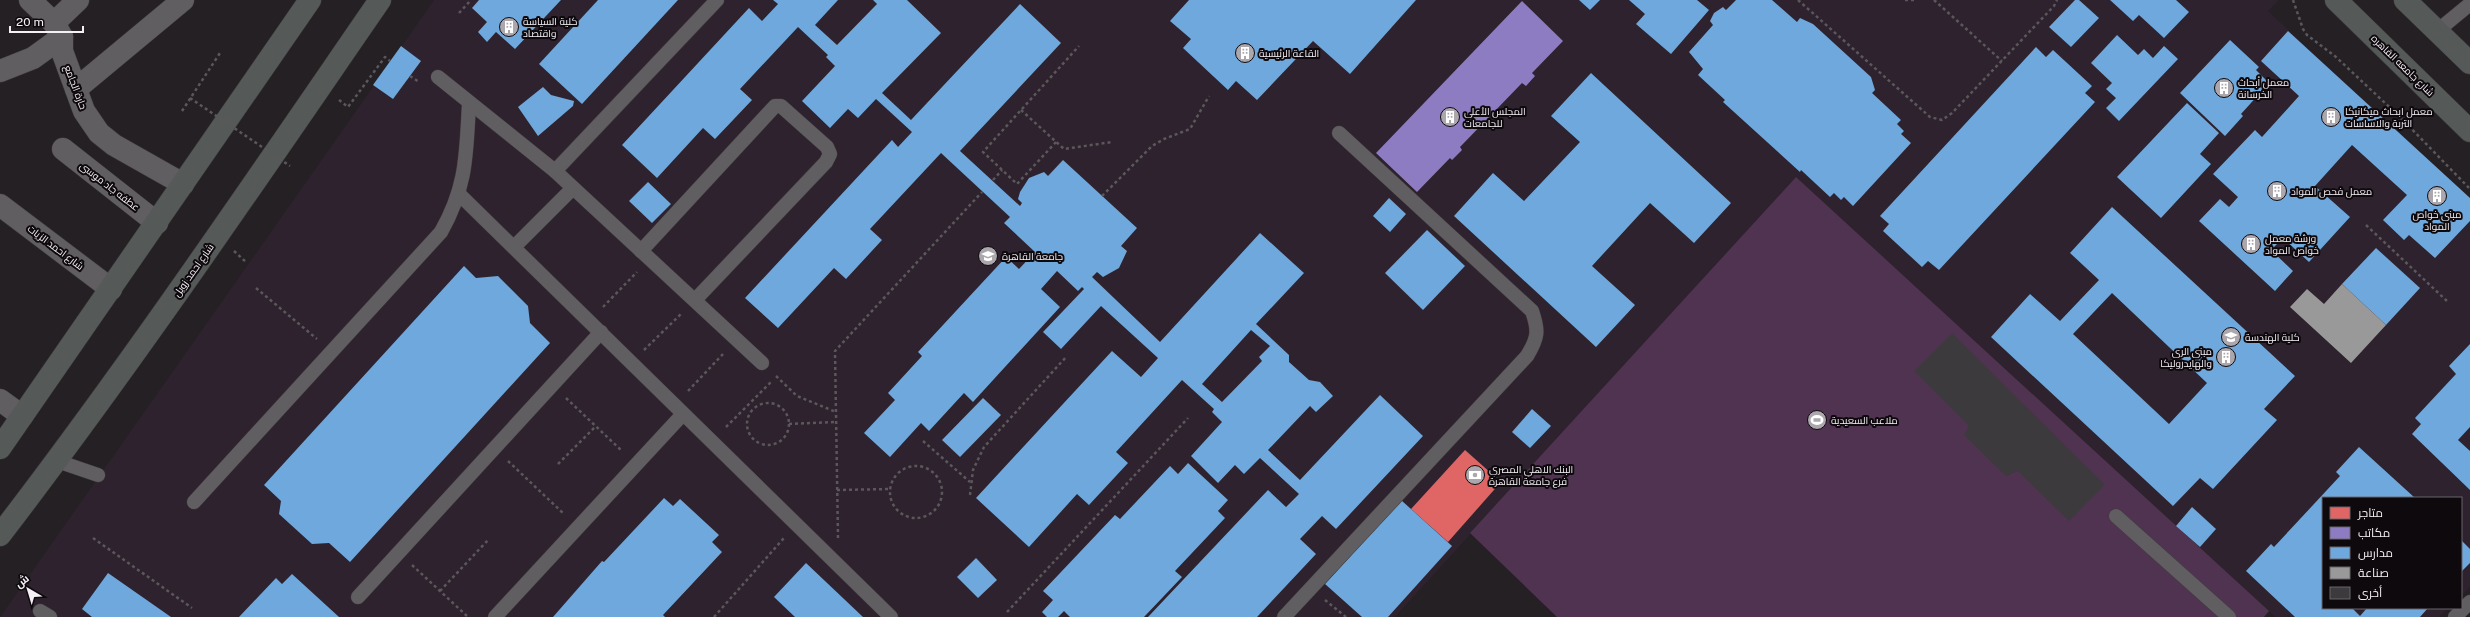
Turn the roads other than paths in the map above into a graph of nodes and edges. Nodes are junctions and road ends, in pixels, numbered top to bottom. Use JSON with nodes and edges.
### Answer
{"nodes":[{"id":1,"x":30,"y":0,"type":"edge"},
{"id":2,"x":78,"y":0,"type":"edge"},
{"id":3,"x":183,"y":0,"type":"edge"},
{"id":4,"x":380,"y":0,"type":"edge"},
{"id":5,"x":717,"y":0,"type":"edge"},
{"id":6,"x":2336,"y":0,"type":"edge"},
{"id":7,"x":2405,"y":0,"type":"edge"},
{"id":8,"x":303,"y":2,"type":"edge"},
{"id":9,"x":2470,"y":4,"type":"edge"},
{"id":10,"x":58,"y":30,"type":"junction"},
{"id":11,"x":2436,"y":32,"type":"junction"},
{"id":12,"x":2470,"y":63,"type":"edge"},
{"id":13,"x":0,"y":71,"type":"edge"},
{"id":14,"x":438,"y":77,"type":"dead end"},
{"id":15,"x":76,"y":89,"type":"junction"},
{"id":16,"x":469,"y":104,"type":"junction"},
{"id":17,"x":2470,"y":131,"type":"edge"},
{"id":18,"x":1339,"y":133,"type":"dead end"},
{"id":19,"x":63,"y":149,"type":"dead end"},
{"id":20,"x":555,"y":171,"type":"junction"},
{"id":21,"x":183,"y":184,"type":"junction"},
{"id":22,"x":573,"y":188,"type":"junction"},
{"id":23,"x":459,"y":194,"type":"junction"},
{"id":24,"x":0,"y":205,"type":"edge"},
{"id":25,"x":157,"y":223,"type":"junction"},
{"id":26,"x":514,"y":247,"type":"junction"},
{"id":27,"x":645,"y":255,"type":"junction"},
{"id":28,"x":111,"y":289,"type":"junction"},
{"id":29,"x":694,"y":300,"type":"junction"},
{"id":30,"x":601,"y":332,"type":"junction"},
{"id":31,"x":762,"y":363,"type":"road end"},
{"id":32,"x":0,"y":400,"type":"edge"},
{"id":33,"x":678,"y":409,"type":"junction"},
{"id":34,"x":22,"y":416,"type":"junction"},
{"id":35,"x":0,"y":448,"type":"edge"},
{"id":36,"x":57,"y":461,"type":"junction"},
{"id":37,"x":98,"y":475,"type":"dead end"},
{"id":38,"x":194,"y":502,"type":"dead end"},
{"id":39,"x":2116,"y":516,"type":"dead end"},
{"id":40,"x":0,"y":535,"type":"edge"},
{"id":41,"x":358,"y":597,"type":"dead end"},
{"id":42,"x":2470,"y":602,"type":"edge"},
{"id":43,"x":495,"y":617,"type":"edge"},
{"id":44,"x":891,"y":617,"type":"edge"},
{"id":45,"x":1284,"y":617,"type":"edge"},
{"id":46,"x":2229,"y":617,"type":"edge"},
{"id":47,"x":2455,"y":617,"type":"edge"}],
"edges":[{"from":1,"to":10,"type":"street"},
{"from":2,"to":10,"type":"street"},
{"from":3,"to":15,"type":"street"},
{"from":4,"to":36,"type":"main road","name":"شارع احمد زويل"},
{"from":5,"to":20,"type":"lane"},
{"from":6,"to":17,"type":"main road","name":"شارع جامعه القاهره"},
{"from":7,"to":11,"type":"main road"},
{"from":8,"to":21,"type":"main road"},
{"from":9,"to":11,"type":"lane"},
{"from":10,"to":13,"type":"street"},
{"from":10,"to":15,"type":"street","name":"حارة الجامع"},
{"from":11,"to":12,"type":"main road"},
{"from":14,"to":16,"type":"lane"},
{"from":15,"to":21,"type":"street","name":"حارة الجامع"},
{"from":16,"to":20,"type":"lane"},
{"from":16,"to":23,"type":"lane"},
{"from":18,"to":45,"type":"lane"},
{"from":19,"to":25,"type":"street","name":"عطفه جاد موسى"},
{"from":20,"to":22,"type":"lane"},
{"from":21,"to":25,"type":"main road"},
{"from":22,"to":26,"type":"lane"},
{"from":22,"to":27,"type":"lane"},
{"from":23,"to":26,"type":"lane"},
{"from":23,"to":38,"type":"lane"},
{"from":24,"to":28,"type":"street","name":"شارع احمد الزيات"},
{"from":25,"to":28,"type":"main road"},
{"from":26,"to":30,"type":"lane"},
{"from":27,"to":29,"type":"lane"},
{"from":27,"to":29,"type":"lane"},
{"from":28,"to":34,"type":"main road"},
{"from":29,"to":31,"type":"lane"},
{"from":30,"to":33,"type":"lane"},
{"from":30,"to":41,"type":"lane"},
{"from":32,"to":34,"type":"street"},
{"from":33,"to":43,"type":"lane"},
{"from":33,"to":44,"type":"lane"},
{"from":34,"to":35,"type":"main road"},
{"from":36,"to":37,"type":"lane"},
{"from":36,"to":40,"type":"main road","name":"شارع احمد زويل"},
{"from":39,"to":46,"type":"lane"},
{"from":42,"to":47,"type":"lane"}]}
